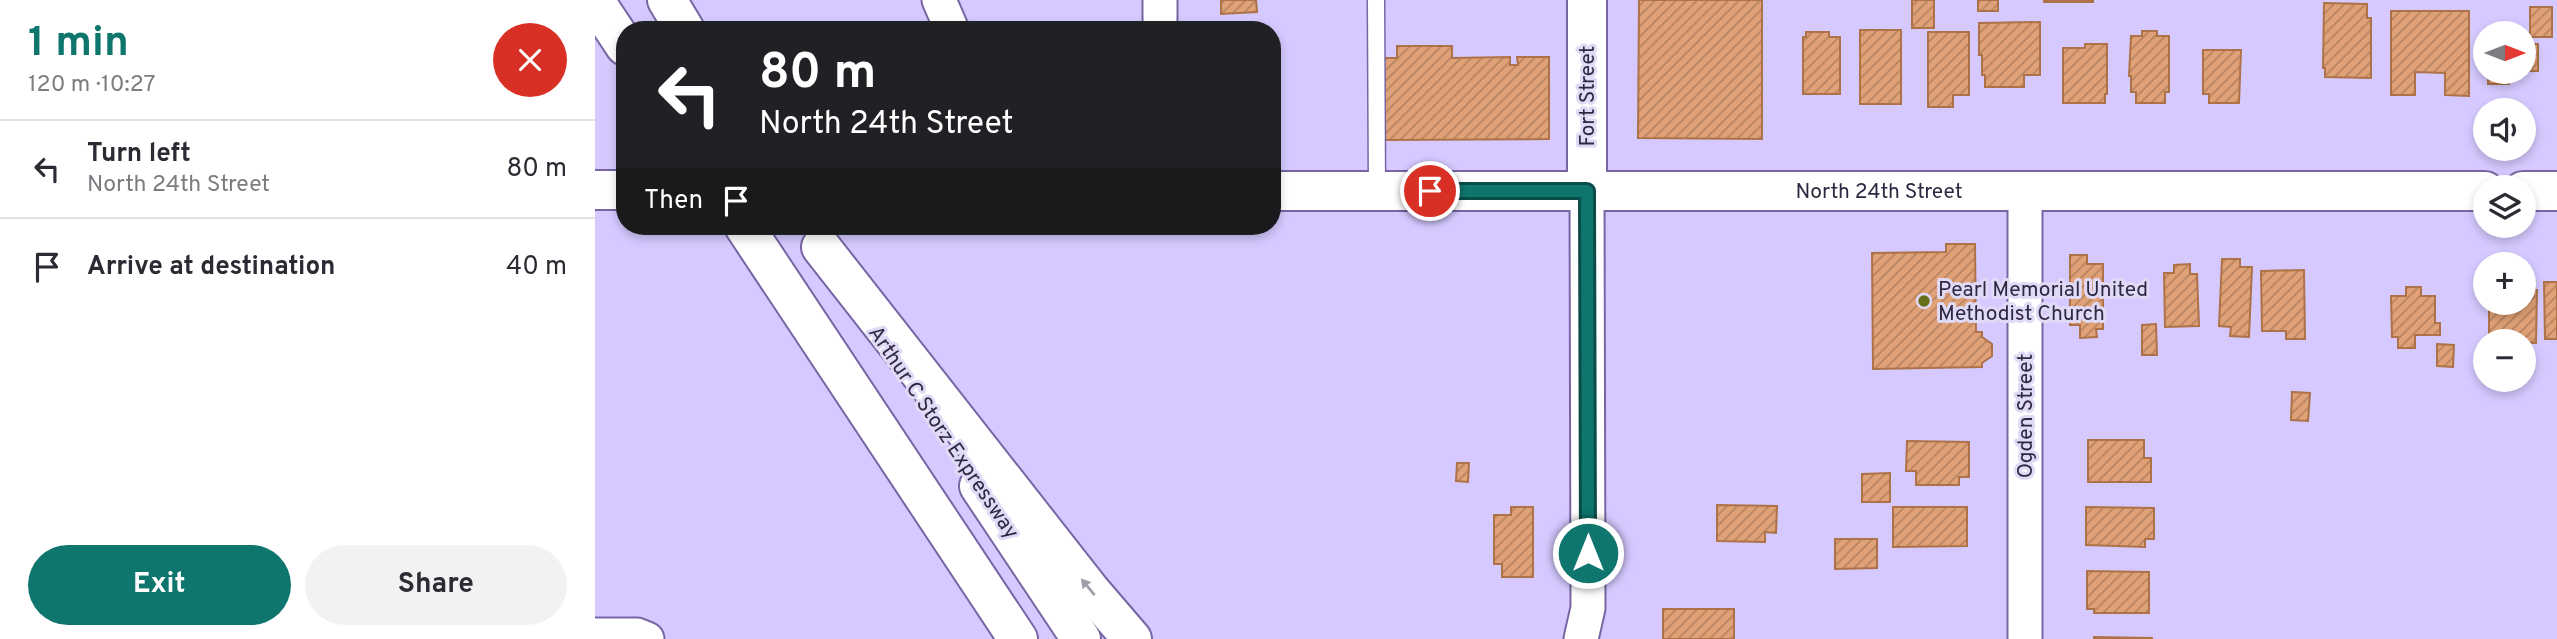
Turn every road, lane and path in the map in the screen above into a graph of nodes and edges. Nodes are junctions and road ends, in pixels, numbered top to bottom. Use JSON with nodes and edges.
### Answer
{"nodes":[{"id":1,"x":667,"y":0,"type":"edge"},
{"id":2,"x":939,"y":0,"type":"edge"},
{"id":3,"x":1160,"y":0,"type":"edge"},
{"id":4,"x":1376,"y":0,"type":"edge"},
{"id":5,"x":1587,"y":0,"type":"edge"},
{"id":6,"x":595,"y":1,"type":"edge"},
{"id":7,"x":680,"y":21,"type":"edge"},
{"id":8,"x":948,"y":21,"type":"edge"},
{"id":9,"x":1160,"y":21,"type":"edge"},
{"id":10,"x":616,"y":32,"type":"edge"},
{"id":11,"x":1281,"y":191,"type":"edge"},
{"id":12,"x":1377,"y":191,"type":"junction"},
{"id":13,"x":1587,"y":191,"type":"junction"},
{"id":14,"x":2473,"y":191,"type":"edge"},
{"id":15,"x":2536,"y":191,"type":"edge"},
{"id":16,"x":2557,"y":191,"type":"edge"},
{"id":17,"x":2025,"y":192,"type":"junction"},
{"id":18,"x":750,"y":235,"type":"edge"},
{"id":19,"x":814,"y":236,"type":"edge"},
{"id":20,"x":770,"y":265,"type":"junction"},
{"id":21,"x":595,"y":635,"type":"edge"},
{"id":22,"x":647,"y":639,"type":"edge"},
{"id":23,"x":988,"y":639,"type":"edge"},
{"id":24,"x":1017,"y":639,"type":"edge"},
{"id":25,"x":1081,"y":639,"type":"edge"},
{"id":26,"x":1132,"y":639,"type":"edge"},
{"id":27,"x":1581,"y":639,"type":"edge"},
{"id":28,"x":2025,"y":639,"type":"edge"}],
"edges":[{"from":1,"to":7,"type":"main road"},
{"from":2,"to":8,"type":"street"},
{"from":3,"to":9,"type":"street"},
{"from":4,"to":12,"type":"lane"},
{"from":5,"to":13,"type":"main road","name":"Fort Street"},
{"from":6,"to":10,"type":"main road"},
{"from":11,"to":12,"type":"main road","name":"North 24th Street"},
{"from":12,"to":13,"type":"main road","name":"North 24th Street"},
{"from":13,"to":17,"type":"main road","name":"North 24th Street"},
{"from":13,"to":27,"type":"street"},
{"from":14,"to":17,"type":"main road","name":"North 24th Street"},
{"from":15,"to":16,"type":"main road"},
{"from":17,"to":28,"type":"street","name":"Ogden Street"},
{"from":18,"to":20,"type":"main road"},
{"from":19,"to":25,"type":"main road","name":"Arthur C Storz Expressway"},
{"from":26,"to":19,"type":"main road","one_way":true},
{"from":20,"to":23,"type":"main road"},
{"from":20,"to":24,"type":"main road"},
{"from":21,"to":22,"type":"street"}]}
